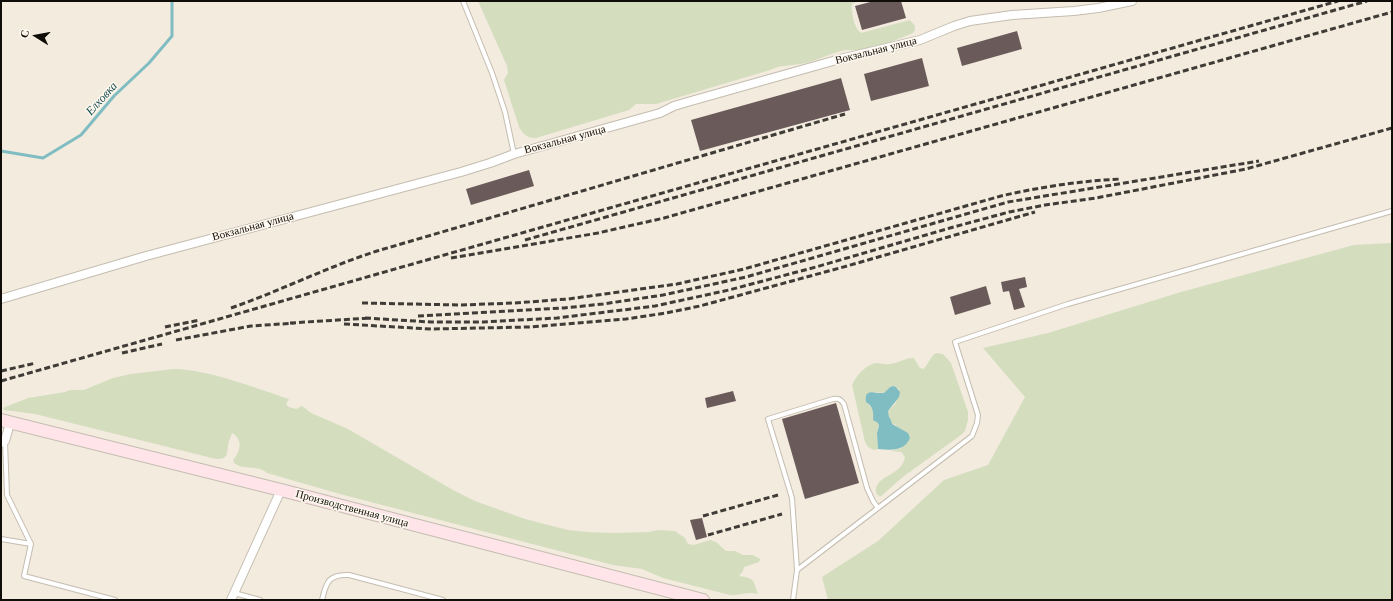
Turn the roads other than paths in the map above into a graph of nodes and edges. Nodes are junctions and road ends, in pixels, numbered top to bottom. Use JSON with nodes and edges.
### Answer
{"nodes":[{"id":1,"x":463,"y":1,"type":"edge"},
{"id":2,"x":1132,"y":1,"type":"edge"},
{"id":3,"x":514,"y":154,"type":"junction"},
{"id":4,"x":1392,"y":211,"type":"edge"},
{"id":5,"x":1,"y":298,"type":"edge"},
{"id":6,"x":5,"y":422,"type":"edge"},
{"id":7,"x":3,"y":442,"type":"edge"},
{"id":8,"x":281,"y":490,"type":"junction"},
{"id":9,"x":878,"y":508,"type":"junction"},
{"id":10,"x":1,"y":538,"type":"edge"},
{"id":11,"x":31,"y":544,"type":"junction"},
{"id":12,"x":797,"y":570,"type":"junction"},
{"id":13,"x":232,"y":597,"type":"edge"},
{"id":14,"x":115,"y":600,"type":"edge"},
{"id":15,"x":260,"y":600,"type":"edge"},
{"id":16,"x":322,"y":600,"type":"edge"},
{"id":17,"x":443,"y":600,"type":"edge"},
{"id":18,"x":703,"y":600,"type":"edge"},
{"id":19,"x":793,"y":600,"type":"edge"}],
"edges":[{"from":1,"to":3,"type":"lane"},
{"from":2,"to":3,"type":"street","name":"Вокзальная улица"},
{"from":3,"to":5,"type":"street","name":"Вокзальная улица"},
{"from":4,"to":9,"type":"lane"},
{"from":6,"to":7,"type":"street"},
{"from":6,"to":8,"type":"main road","name":"Производственная улица"},
{"from":7,"to":11,"type":"lane"},
{"from":8,"to":13,"type":"street"},
{"from":8,"to":18,"type":"main road","name":"Производственная улица"},
{"from":9,"to":12,"type":"lane"},
{"from":9,"to":12,"type":"lane"},
{"from":10,"to":11,"type":"lane"},
{"from":11,"to":14,"type":"lane"},
{"from":12,"to":19,"type":"lane"},
{"from":13,"to":15,"type":"lane"},
{"from":16,"to":17,"type":"lane"}]}
